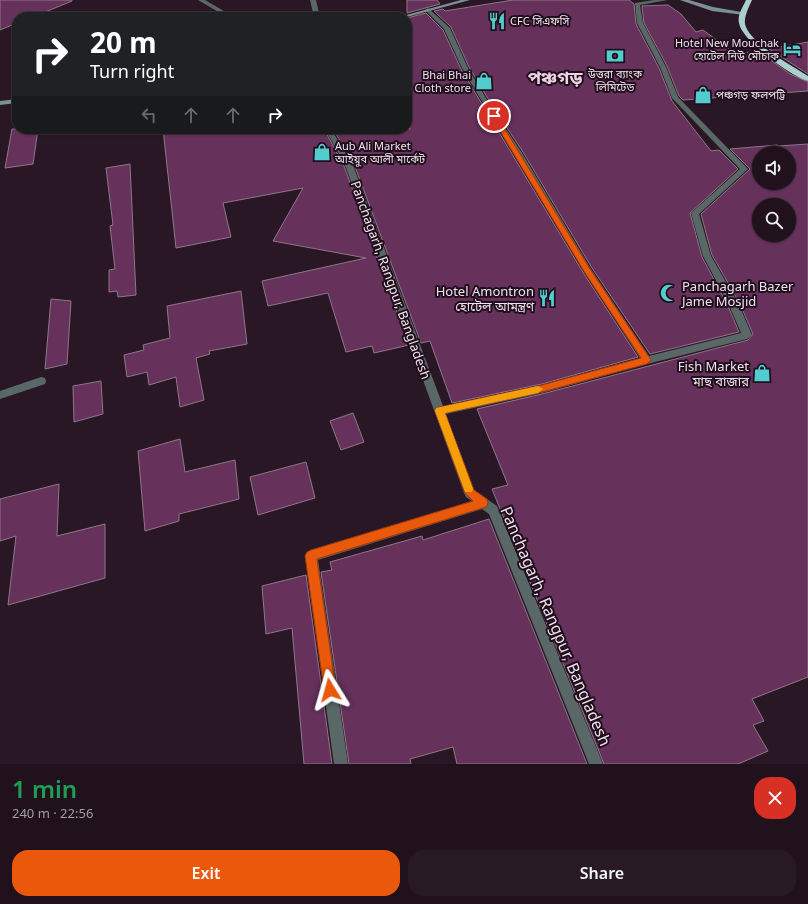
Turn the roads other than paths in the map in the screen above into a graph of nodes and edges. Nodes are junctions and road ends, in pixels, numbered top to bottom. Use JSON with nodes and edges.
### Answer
{"nodes":[{"id":1,"x":201,"y":0,"type":"edge"},
{"id":2,"x":313,"y":0,"type":"edge"},
{"id":3,"x":467,"y":0,"type":"edge"},
{"id":4,"x":665,"y":0,"type":"edge"},
{"id":5,"x":683,"y":0,"type":"edge"},
{"id":6,"x":749,"y":0,"type":"edge"},
{"id":7,"x":428,"y":10,"type":"junction"},
{"id":8,"x":222,"y":12,"type":"edge"},
{"id":9,"x":316,"y":12,"type":"edge"},
{"id":10,"x":744,"y":13,"type":"junction"},
{"id":11,"x":412,"y":14,"type":"edge"},
{"id":12,"x":808,"y":79,"type":"edge"},
{"id":13,"x":12,"y":102,"type":"edge"},
{"id":14,"x":0,"y":103,"type":"edge"},
{"id":15,"x":331,"y":134,"type":"edge"},
{"id":16,"x":647,"y":360,"type":"junction"},
{"id":17,"x":41,"y":381,"type":"dead end"},
{"id":18,"x":0,"y":395,"type":"edge"},
{"id":19,"x":439,"y":411,"type":"junction"},
{"id":20,"x":483,"y":503,"type":"junction"},
{"id":21,"x":341,"y":764,"type":"edge"},
{"id":22,"x":596,"y":764,"type":"edge"}],
"edges":[{"from":1,"to":8,"type":"street"},
{"from":2,"to":9,"type":"street"},
{"from":3,"to":7,"type":"street"},
{"from":4,"to":16,"type":"street"},
{"from":5,"to":10,"type":"street"},
{"from":6,"to":10,"type":"highway"},
{"from":7,"to":11,"type":"street"},
{"from":7,"to":16,"type":"street"},
{"from":10,"to":12,"type":"highway"},
{"from":13,"to":14,"type":"street"},
{"from":15,"to":19,"type":"street","name":"Panchagarh, Rangpur, Bangladesh"},
{"from":16,"to":19,"type":"street"},
{"from":17,"to":18,"type":"street"},
{"from":19,"to":20,"type":"street","name":"Panchagarh, Rangpur, Bangladesh"},
{"from":20,"to":21,"type":"street","name":"Panchagarh, Rangpur, Bangladesh"},
{"from":20,"to":22,"type":"street","name":"Panchagarh, Rangpur, Bangladesh"}]}
